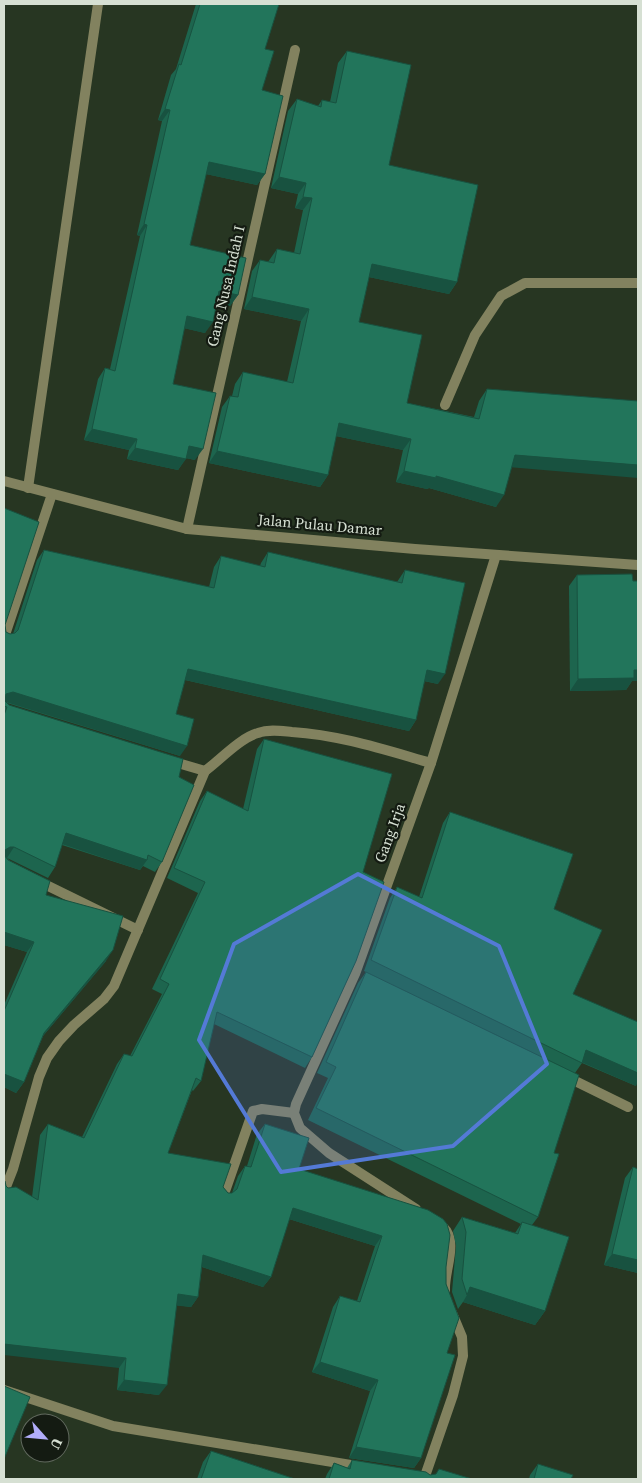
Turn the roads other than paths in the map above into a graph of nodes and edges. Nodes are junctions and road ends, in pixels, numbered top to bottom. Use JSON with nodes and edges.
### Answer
{"nodes":[{"id":1,"x":98,"y":4,"type":"edge"},
{"id":2,"x":295,"y":50,"type":"dead end"},
{"id":3,"x":638,"y":283,"type":"edge"},
{"id":4,"x":445,"y":405,"type":"dead end"},
{"id":5,"x":4,"y":481,"type":"edge"},
{"id":6,"x":28,"y":488,"type":"junction"},
{"id":7,"x":52,"y":494,"type":"junction"},
{"id":8,"x":187,"y":529,"type":"junction"},
{"id":9,"x":496,"y":555,"type":"junction"},
{"id":10,"x":638,"y":565,"type":"edge"},
{"id":11,"x":4,"y":638,"type":"edge"},
{"id":12,"x":160,"y":757,"type":"edge"},
{"id":13,"x":431,"y":763,"type":"junction"},
{"id":14,"x":205,"y":771,"type":"junction"},
{"id":15,"x":30,"y":877,"type":"edge"},
{"id":16,"x":138,"y":930,"type":"junction"},
{"id":17,"x":558,"y":1072,"type":"edge"},
{"id":18,"x":628,"y":1106,"type":"dead end"},
{"id":19,"x":294,"y":1114,"type":"junction"},
{"id":20,"x":4,"y":1192,"type":"edge"},
{"id":21,"x":223,"y":1197,"type":"edge"},
{"id":22,"x":4,"y":1390,"type":"edge"},
{"id":23,"x":377,"y":1469,"type":"edge"},
{"id":24,"x":422,"y":1477,"type":"edge"}],
"edges":[{"from":1,"to":6,"type":"street"},
{"from":2,"to":8,"type":"street","name":"Gang Nusa Indah I"},
{"from":3,"to":4,"type":"street"},
{"from":5,"to":6,"type":"street","name":"Jalan Pulau Damar"},
{"from":6,"to":7,"type":"street","name":"Jalan Pulau Damar"},
{"from":7,"to":8,"type":"street","name":"Jalan Pulau Damar"},
{"from":7,"to":11,"type":"street"},
{"from":8,"to":9,"type":"street","name":"Jalan Pulau Damar"},
{"from":9,"to":10,"type":"street","name":"Jalan Pulau Damar"},
{"from":9,"to":13,"type":"street","name":"Gang Irja"},
{"from":12,"to":14,"type":"street"},
{"from":13,"to":14,"type":"street"},
{"from":13,"to":19,"type":"street","name":"Gang Irja"},
{"from":14,"to":16,"type":"street"},
{"from":15,"to":16,"type":"street"},
{"from":16,"to":20,"type":"street"},
{"from":17,"to":18,"type":"street"},
{"from":19,"to":21,"type":"street"},
{"from":19,"to":24,"type":"street"},
{"from":22,"to":23,"type":"street"}]}
